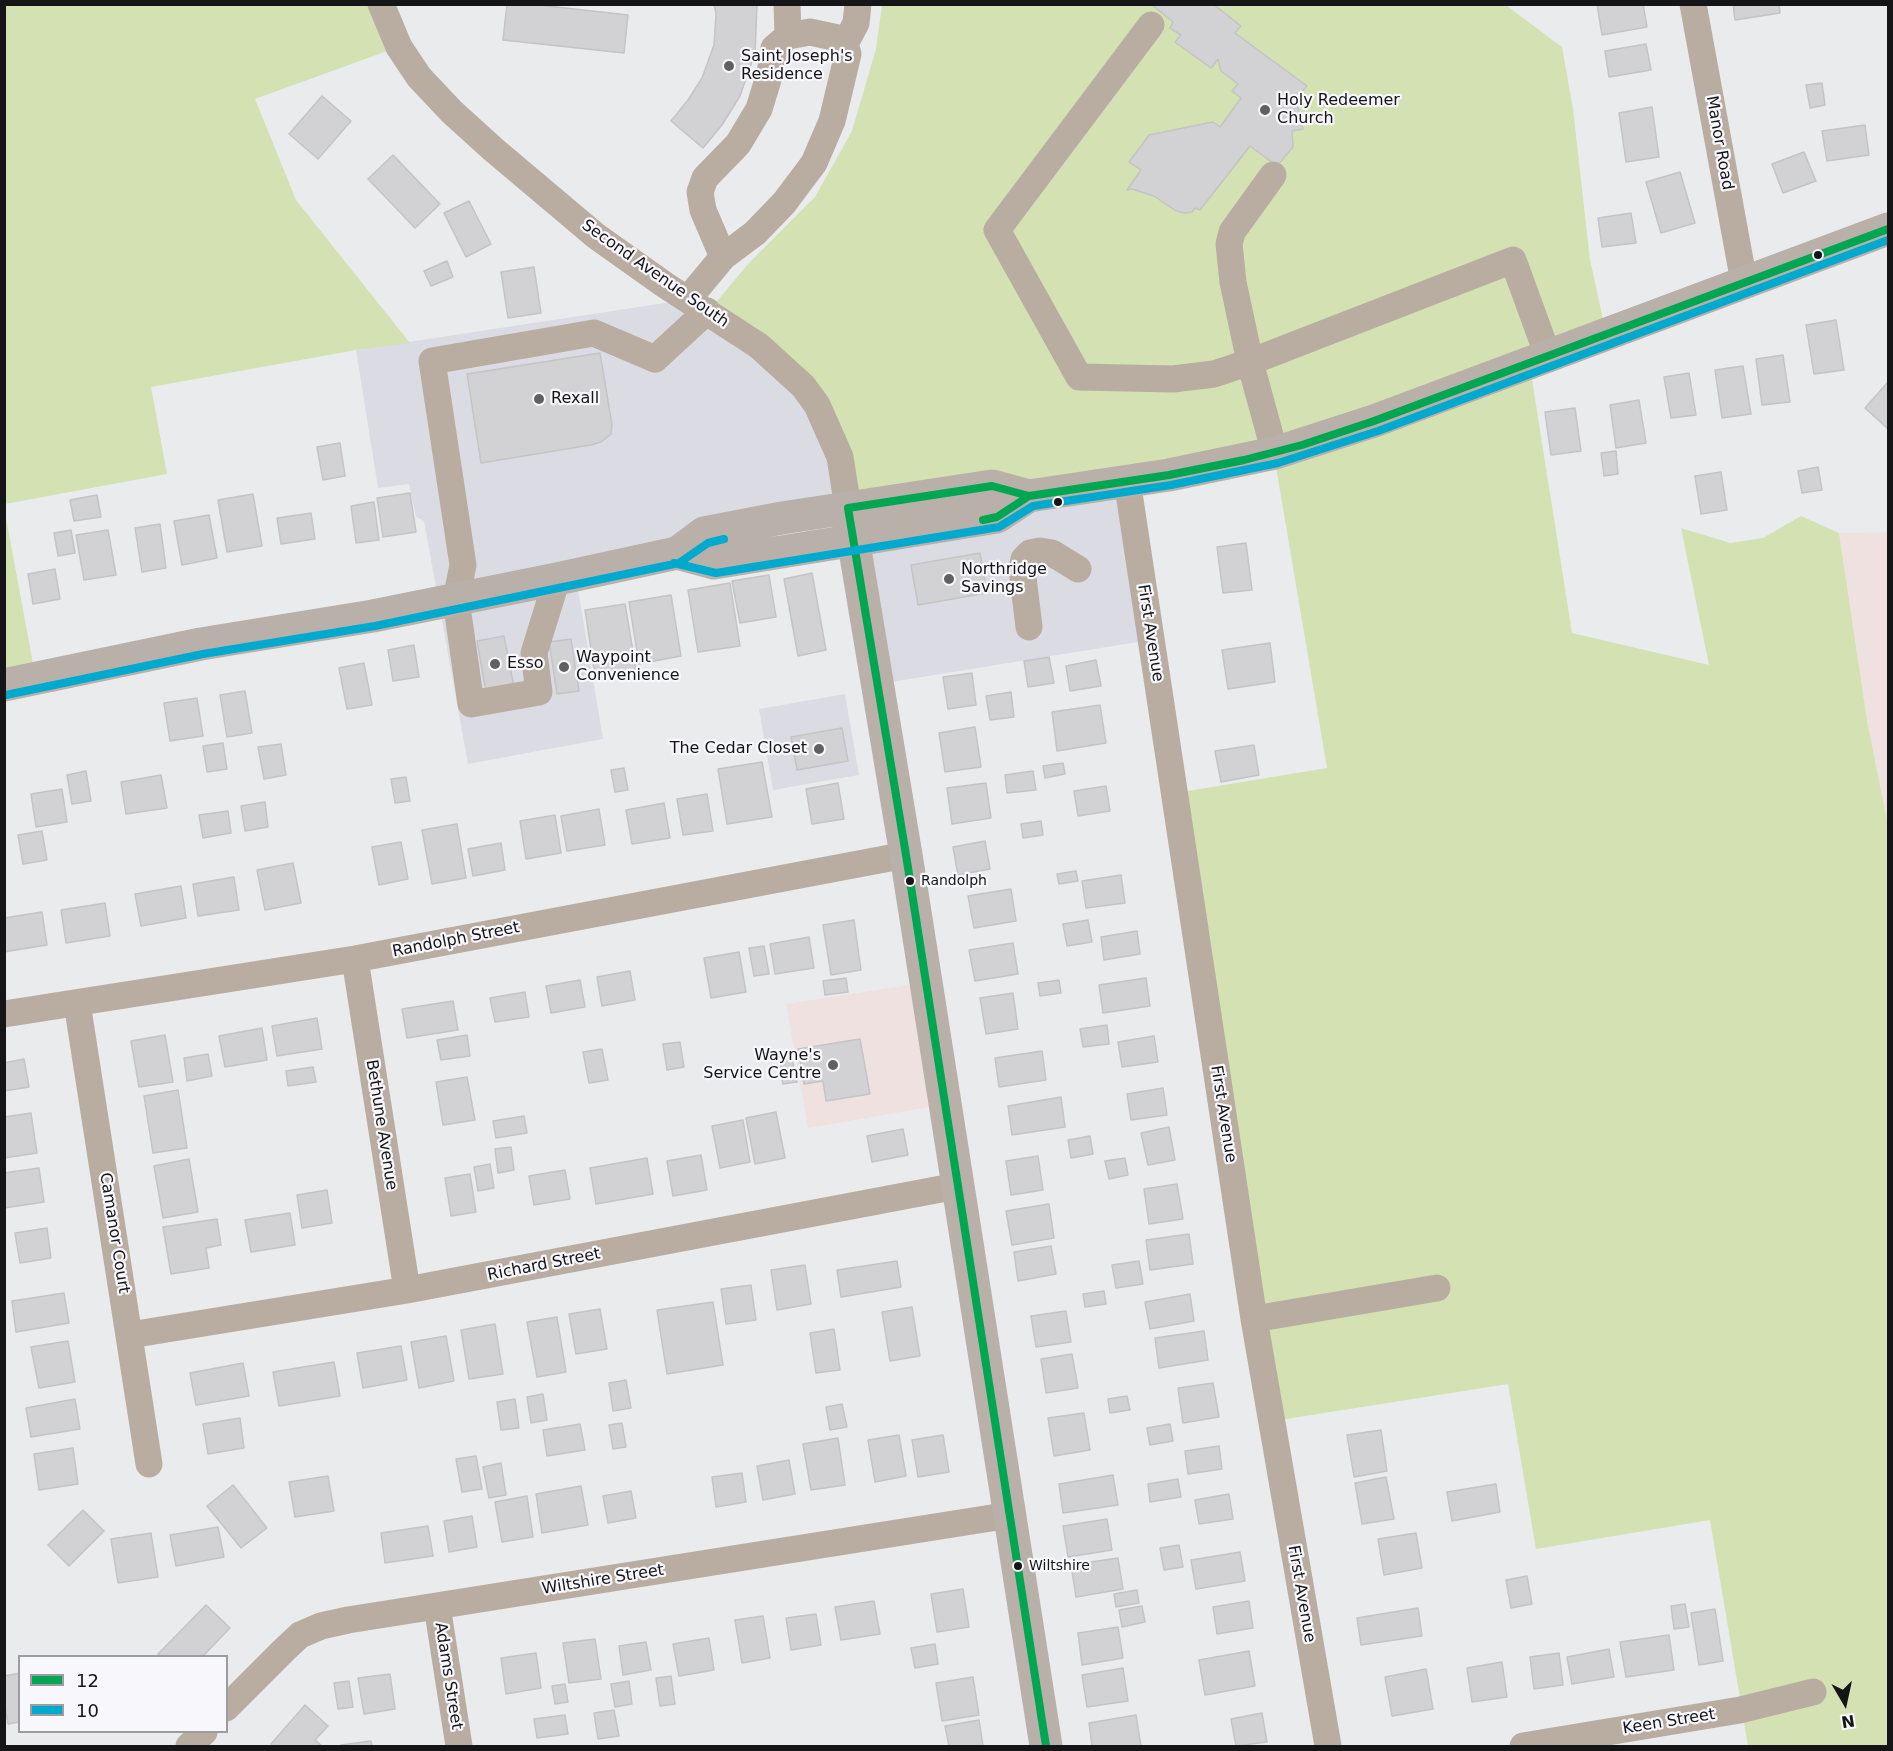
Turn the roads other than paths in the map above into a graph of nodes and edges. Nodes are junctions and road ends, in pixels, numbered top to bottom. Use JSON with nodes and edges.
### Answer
{"nodes":[{"id":1,"x":381,"y":4,"type":"edge"},
{"id":2,"x":787,"y":4,"type":"edge"},
{"id":3,"x":858,"y":4,"type":"edge"},
{"id":4,"x":1693,"y":4,"type":"edge"},
{"id":5,"x":1150,"y":25,"type":"dead end"},
{"id":6,"x":788,"y":36,"type":"junction"},
{"id":7,"x":845,"y":44,"type":"junction"},
{"id":8,"x":1273,"y":175,"type":"dead end"},
{"id":9,"x":1888,"y":229,"type":"edge"},
{"id":10,"x":723,"y":257,"type":"junction"},
{"id":11,"x":1744,"y":282,"type":"junction"},
{"id":12,"x":697,"y":305,"type":"junction"},
{"id":13,"x":1548,"y":357,"type":"junction"},
{"id":14,"x":1250,"y":362,"type":"junction"},
{"id":15,"x":1275,"y":453,"type":"junction"},
{"id":16,"x":1127,"y":480,"type":"junction"},
{"id":17,"x":1029,"y":496,"type":"junction"},
{"id":18,"x":848,"y":508,"type":"junction"},
{"id":19,"x":853,"y":541,"type":"junction"},
{"id":20,"x":677,"y":553,"type":"junction"},
{"id":21,"x":1078,"y":569,"type":"dead end"},
{"id":22,"x":557,"y":579,"type":"junction"},
{"id":23,"x":456,"y":600,"type":"junction"},
{"id":24,"x":1029,"y":627,"type":"dead end"},
{"id":25,"x":4,"y":685,"type":"edge"},
{"id":26,"x":906,"y":855,"type":"junction"},
{"id":27,"x":355,"y":959,"type":"junction"},
{"id":28,"x":77,"y":1003,"type":"junction"},
{"id":29,"x":4,"y":1014,"type":"edge"},
{"id":30,"x":957,"y":1186,"type":"junction"},
{"id":31,"x":1437,"y":1288,"type":"dead end"},
{"id":32,"x":407,"y":1290,"type":"junction"},
{"id":33,"x":1254,"y":1319,"type":"junction"},
{"id":34,"x":130,"y":1335,"type":"junction"},
{"id":35,"x":149,"y":1464,"type":"dead end"},
{"id":36,"x":1010,"y":1515,"type":"junction"},
{"id":37,"x":437,"y":1606,"type":"junction"},
{"id":38,"x":1813,"y":1692,"type":"dead end"},
{"id":39,"x":228,"y":1706,"type":"edge"},
{"id":40,"x":202,"y":1733,"type":"edge"},
{"id":41,"x":189,"y":1746,"type":"edge"},
{"id":42,"x":459,"y":1746,"type":"edge"},
{"id":43,"x":1046,"y":1746,"type":"edge"},
{"id":44,"x":1328,"y":1746,"type":"edge"},
{"id":45,"x":1523,"y":1746,"type":"edge"}],
"edges":[{"from":1,"to":12,"type":"street","name":"Second Avenue South"},
{"from":2,"to":6,"type":"street"},
{"from":3,"to":7,"type":"street"},
{"from":4,"to":11,"type":"street","name":"Manor Road"},
{"from":5,"to":14,"type":"street"},
{"from":6,"to":7,"type":"street"},
{"from":6,"to":10,"type":"street"},
{"from":7,"to":10,"type":"street"},
{"from":8,"to":14,"type":"street"},
{"from":9,"to":11,"type":"main road"},
{"from":10,"to":12,"type":"street"},
{"from":11,"to":13,"type":"main road"},
{"from":12,"to":18,"type":"street","name":"Second Avenue South"},
{"from":12,"to":23,"type":"street"},
{"from":13,"to":14,"type":"street"},
{"from":13,"to":15,"type":"main road"},
{"from":14,"to":15,"type":"street"},
{"from":15,"to":16,"type":"main road"},
{"from":16,"to":17,"type":"main road"},
{"from":16,"to":33,"type":"street","name":"First Avenue"},
{"from":17,"to":18,"type":"main road"},
{"from":17,"to":19,"type":"main road"},
{"from":18,"to":19,"type":"main road"},
{"from":18,"to":20,"type":"main road"},
{"from":19,"to":20,"type":"main road"},
{"from":19,"to":26,"type":"main road"},
{"from":20,"to":22,"type":"main road"},
{"from":21,"to":24,"type":"street"},
{"from":22,"to":23,"type":"main road"},
{"from":22,"to":23,"type":"street"},
{"from":23,"to":25,"type":"main road"},
{"from":26,"to":27,"type":"street","name":"Randolph Street"},
{"from":26,"to":30,"type":"main road"},
{"from":27,"to":28,"type":"street","name":"Randolph Street"},
{"from":27,"to":32,"type":"street","name":"Bethune Avenue"},
{"from":28,"to":29,"type":"street","name":"Randolph Street"},
{"from":28,"to":34,"type":"street","name":"Camanor Court"},
{"from":30,"to":32,"type":"street","name":"Richard Street"},
{"from":30,"to":36,"type":"main road"},
{"from":31,"to":33,"type":"street"},
{"from":32,"to":34,"type":"street","name":"Richard Street"},
{"from":33,"to":44,"type":"street","name":"First Avenue"},
{"from":34,"to":35,"type":"street","name":"Camanor Court"},
{"from":36,"to":37,"type":"street","name":"Wiltshire Street"},
{"from":36,"to":43,"type":"main road"},
{"from":37,"to":39,"type":"street","name":"Wiltshire Street"},
{"from":37,"to":42,"type":"street","name":"Adams Street"},
{"from":38,"to":45,"type":"street","name":"Keen Street"},
{"from":40,"to":41,"type":"street"}]}
